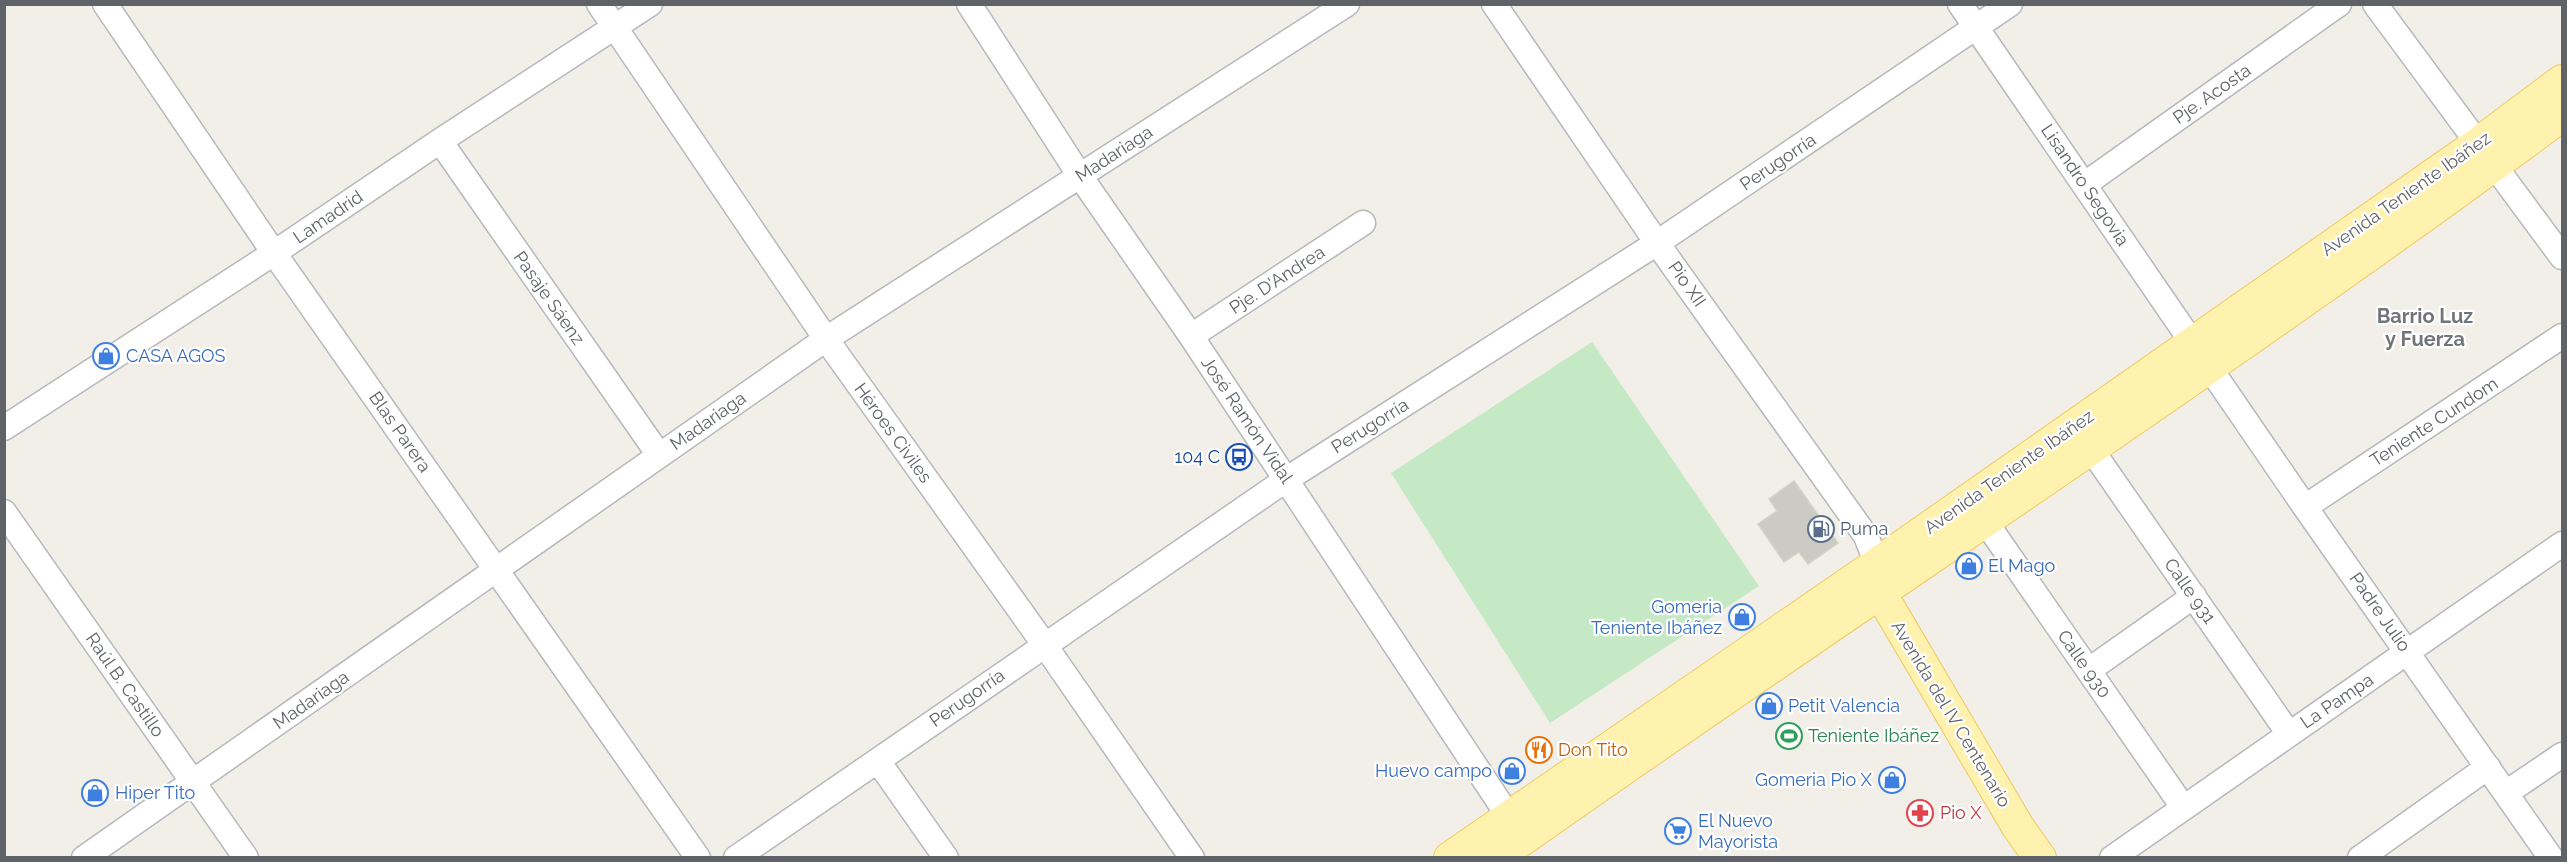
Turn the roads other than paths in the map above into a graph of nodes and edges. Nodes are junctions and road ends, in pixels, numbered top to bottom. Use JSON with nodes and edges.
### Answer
{"nodes":[{"id":1,"x":105,"y":4,"type":"edge"},
{"id":2,"x":599,"y":4,"type":"edge"},
{"id":3,"x":650,"y":4,"type":"edge"},
{"id":4,"x":969,"y":4,"type":"edge"},
{"id":5,"x":1347,"y":4,"type":"edge"},
{"id":6,"x":1494,"y":4,"type":"edge"},
{"id":7,"x":1960,"y":4,"type":"edge"},
{"id":8,"x":2010,"y":4,"type":"edge"},
{"id":9,"x":2339,"y":4,"type":"edge"},
{"id":10,"x":2375,"y":4,"type":"edge"},
{"id":11,"x":615,"y":27,"type":"junction"},
{"id":12,"x":1977,"y":28,"type":"junction"},
{"id":13,"x":2562,"y":81,"type":"edge"},
{"id":14,"x":2562,"y":115,"type":"edge"},
{"id":15,"x":440,"y":141,"type":"junction"},
{"id":16,"x":2487,"y":154,"type":"junction"},
{"id":17,"x":1080,"y":176,"type":"junction"},
{"id":18,"x":2085,"y":184,"type":"junction"},
{"id":19,"x":1363,"y":223,"type":"dead end"},
{"id":20,"x":1657,"y":243,"type":"junction"},
{"id":21,"x":274,"y":254,"type":"junction"},
{"id":22,"x":2562,"y":257,"type":"edge"},
{"id":23,"x":1191,"y":336,"type":"junction"},
{"id":24,"x":2562,"y":336,"type":"edge"},
{"id":25,"x":826,"y":339,"type":"junction"},
{"id":26,"x":2201,"y":355,"type":"junction"},
{"id":27,"x":4,"y":428,"type":"edge"},
{"id":28,"x":2091,"y":450,"type":"junction"},
{"id":29,"x":659,"y":455,"type":"junction"},
{"id":30,"x":1287,"y":479,"type":"junction"},
{"id":31,"x":2305,"y":507,"type":"junction"},
{"id":32,"x":4,"y":512,"type":"edge"},
{"id":33,"x":1985,"y":521,"type":"junction"},
{"id":34,"x":2562,"y":544,"type":"edge"},
{"id":35,"x":496,"y":569,"type":"junction"},
{"id":36,"x":1867,"y":585,"type":"junction"},
{"id":37,"x":2194,"y":596,"type":"junction"},
{"id":38,"x":1044,"y":644,"type":"junction"},
{"id":39,"x":2409,"y":653,"type":"junction"},
{"id":40,"x":2089,"y":670,"type":"junction"},
{"id":41,"x":2289,"y":734,"type":"junction"},
{"id":42,"x":2562,"y":755,"type":"edge"},
{"id":43,"x":878,"y":761,"type":"junction"},
{"id":44,"x":2488,"y":767,"type":"junction"},
{"id":45,"x":193,"y":783,"type":"junction"},
{"id":46,"x":2506,"y":794,"type":"junction"},
{"id":47,"x":2183,"y":807,"type":"junction"},
{"id":48,"x":1515,"y":827,"type":"junction"},
{"id":49,"x":84,"y":858,"type":"edge"},
{"id":50,"x":246,"y":858,"type":"edge"},
{"id":51,"x":698,"y":858,"type":"edge"},
{"id":52,"x":736,"y":858,"type":"edge"},
{"id":53,"x":946,"y":858,"type":"edge"},
{"id":54,"x":1192,"y":858,"type":"edge"},
{"id":55,"x":1450,"y":858,"type":"edge"},
{"id":56,"x":1496,"y":858,"type":"edge"},
{"id":57,"x":2014,"y":858,"type":"edge"},
{"id":58,"x":2040,"y":858,"type":"edge"},
{"id":59,"x":2112,"y":858,"type":"edge"},
{"id":60,"x":2360,"y":858,"type":"edge"},
{"id":61,"x":2551,"y":858,"type":"edge"}],
"edges":[{"from":1,"to":21,"type":"street","name":"Blas Parera"},
{"from":2,"to":11,"type":"street","name":"Héroes Civiles"},
{"from":3,"to":11,"type":"street","name":"Lamadrid"},
{"from":4,"to":17,"type":"street","name":"José Ramón Vidal"},
{"from":5,"to":17,"type":"street","name":"Madariaga"},
{"from":6,"to":20,"type":"street","name":"Pio XII"},
{"from":7,"to":12,"type":"street","name":"Lisandro Segovia"},
{"from":8,"to":12,"type":"street","name":"Perugorría"},
{"from":9,"to":18,"type":"street","name":"Pje. Acosta"},
{"from":10,"to":16,"type":"street"},
{"from":11,"to":15,"type":"street","name":"Lamadrid"},
{"from":11,"to":25,"type":"street","name":"Héroes Civiles"},
{"from":12,"to":18,"type":"street","name":"Lisandro Segovia"},
{"from":12,"to":20,"type":"street","name":"Perugorría"},
{"from":13,"to":16,"type":"main road","name":"Avenida Teniente Ibáñez"},
{"from":14,"to":16,"type":"main road","name":"Avenida Teniente Ibáñez"},
{"from":15,"to":21,"type":"street","name":"Lamadrid"},
{"from":15,"to":29,"type":"street","name":"Pasaje Sáenz"},
{"from":16,"to":22,"type":"street"},
{"from":16,"to":26,"type":"main road","name":"Avenida Teniente Ibáñez"},
{"from":17,"to":23,"type":"street","name":"José Ramón Vidal"},
{"from":17,"to":25,"type":"street","name":"Madariaga"},
{"from":18,"to":26,"type":"street","name":"Lisandro Segovia"},
{"from":19,"to":23,"type":"street","name":"Pje. D'Andrea"},
{"from":20,"to":30,"type":"street","name":"Perugorría"},
{"from":20,"to":36,"type":"street","name":"Pio XII"},
{"from":21,"to":27,"type":"street","name":"Lamadrid"},
{"from":21,"to":35,"type":"street","name":"Blas Parera"},
{"from":23,"to":30,"type":"street","name":"José Ramón Vidal"},
{"from":24,"to":31,"type":"street","name":"Teniente Cundom"},
{"from":25,"to":29,"type":"street","name":"Madariaga"},
{"from":25,"to":38,"type":"street","name":"Héroes Civiles"},
{"from":26,"to":28,"type":"main road","name":"Avenida Teniente Ibáñez"},
{"from":26,"to":31,"type":"street","name":"Padre Julio"},
{"from":26,"to":36,"type":"main road","name":"Avenida Teniente Ibáñez"},
{"from":28,"to":33,"type":"main road","name":"Avenida Teniente Ibáñez"},
{"from":28,"to":37,"type":"street","name":"Calle 931"},
{"from":29,"to":35,"type":"street","name":"Madariaga"},
{"from":30,"to":38,"type":"street","name":"Perugorría"},
{"from":30,"to":48,"type":"street","name":"José Ramón Vidal"},
{"from":31,"to":39,"type":"street","name":"Padre Julio"},
{"from":32,"to":45,"type":"street","name":"Raúl B. Castillo"},
{"from":33,"to":36,"type":"main road","name":"Avenida Teniente Ibáñez"},
{"from":33,"to":40,"type":"street","name":"Calle 930"},
{"from":34,"to":39,"type":"street","name":"La Pampa"},
{"from":35,"to":45,"type":"street","name":"Madariaga"},
{"from":35,"to":51,"type":"street","name":"Blas Parera"},
{"from":36,"to":48,"type":"main road","name":"Avenida Teniente Ibáñez"},
{"from":36,"to":57,"type":"main road","name":"Avenida del IV Centenario"},
{"from":36,"to":58,"type":"main road","name":"Avenida del IV Centenario"},
{"from":37,"to":40,"type":"street"},
{"from":37,"to":41,"type":"street","name":"Calle 931"},
{"from":38,"to":43,"type":"street","name":"Perugorría"},
{"from":38,"to":54,"type":"street","name":"Héroes Civiles"},
{"from":39,"to":41,"type":"street","name":"La Pampa"},
{"from":39,"to":44,"type":"street","name":"Padre Julio"},
{"from":40,"to":47,"type":"street","name":"Calle 930"},
{"from":41,"to":47,"type":"street","name":"La Pampa"},
{"from":42,"to":46,"type":"street"},
{"from":43,"to":52,"type":"street","name":"Perugorría"},
{"from":43,"to":53,"type":"street"},
{"from":44,"to":46,"type":"street","name":"Padre Julio"},
{"from":44,"to":60,"type":"street"},
{"from":45,"to":49,"type":"street","name":"Madariaga"},
{"from":45,"to":50,"type":"street","name":"Raúl B. Castillo"},
{"from":46,"to":61,"type":"street","name":"Padre Julio"},
{"from":47,"to":59,"type":"street","name":"La Pampa"},
{"from":48,"to":55,"type":"main road","name":"Avenida Teniente Ibáñez"},
{"from":48,"to":56,"type":"main road","name":"Avenida Teniente Ibáñez"}]}
